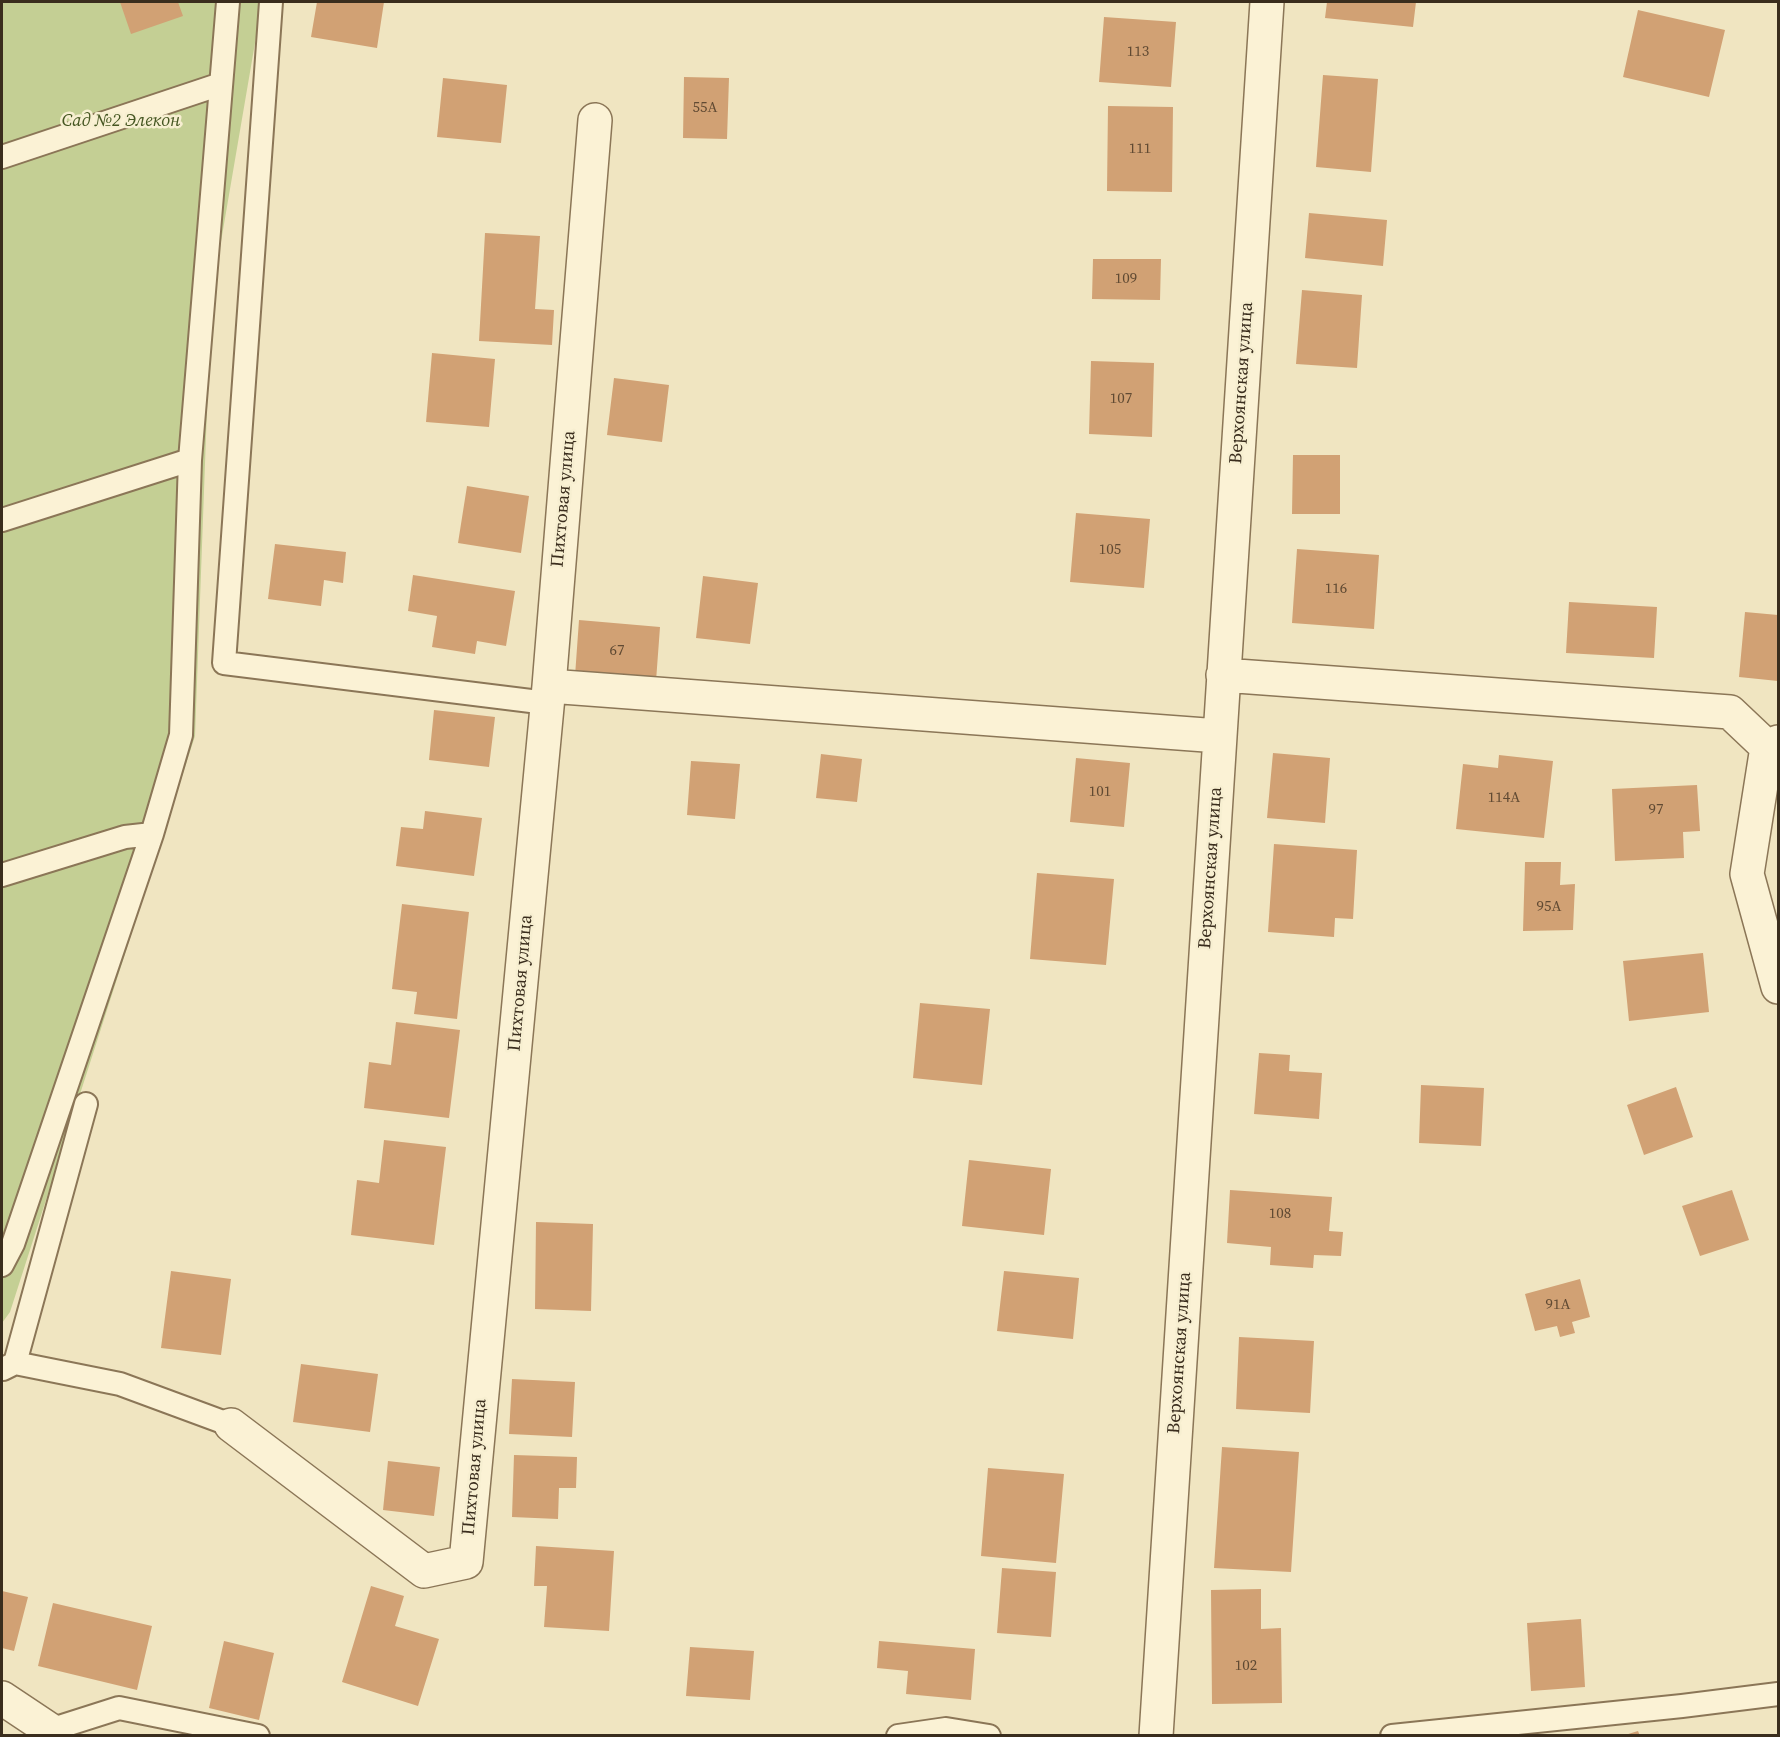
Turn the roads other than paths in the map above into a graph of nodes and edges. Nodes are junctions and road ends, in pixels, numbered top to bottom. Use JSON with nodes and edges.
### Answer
{"nodes":[{"id":1,"x":228,"y":2,"type":"edge"},
{"id":2,"x":271,"y":2,"type":"edge"},
{"id":3,"x":1267,"y":2,"type":"edge"},
{"id":4,"x":221,"y":84,"type":"junction"},
{"id":5,"x":595,"y":120,"type":"dead end"},
{"id":6,"x":2,"y":157,"type":"edge"},
{"id":7,"x":190,"y":460,"type":"junction"},
{"id":8,"x":2,"y":520,"type":"edge"},
{"id":9,"x":1223,"y":675,"type":"junction"},
{"id":10,"x":548,"y":695,"type":"junction"},
{"id":11,"x":1219,"y":736,"type":"junction"},
{"id":12,"x":1773,"y":745,"type":"edge"},
{"id":13,"x":152,"y":834,"type":"junction"},
{"id":14,"x":2,"y":875,"type":"edge"},
{"id":15,"x":1779,"y":987,"type":"edge"},
{"id":16,"x":86,"y":1104,"type":"dead end"},
{"id":17,"x":7,"y":1244,"type":"edge"},
{"id":18,"x":2,"y":1264,"type":"edge"},
{"id":19,"x":8,"y":1366,"type":"edge"},
{"id":20,"x":231,"y":1425,"type":"joint"},
{"id":21,"x":1779,"y":1694,"type":"edge"},
{"id":22,"x":2,"y":1698,"type":"edge"},
{"id":23,"x":53,"y":1733,"type":"edge"},
{"id":24,"x":258,"y":1736,"type":"edge"},
{"id":25,"x":898,"y":1736,"type":"edge"},
{"id":26,"x":989,"y":1736,"type":"edge"},
{"id":27,"x":1156,"y":1736,"type":"edge"},
{"id":28,"x":1392,"y":1736,"type":"edge"}],
"edges":[{"from":1,"to":4,"type":"lane"},
{"from":2,"to":10,"type":"lane"},
{"from":3,"to":9,"type":"street","name":"Верхоянская улица"},
{"from":4,"to":6,"type":"lane"},
{"from":4,"to":7,"type":"lane"},
{"from":5,"to":10,"type":"street","name":"Пихтовая улица"},
{"from":7,"to":8,"type":"lane"},
{"from":7,"to":13,"type":"lane"},
{"from":9,"to":11,"type":"street","name":"Верхоянская улица"},
{"from":9,"to":12,"type":"street"},
{"from":10,"to":11,"type":"street"},
{"from":10,"to":20,"type":"street","name":"Пихтовая улица"},
{"from":11,"to":27,"type":"street","name":"Верхоянская улица"},
{"from":12,"to":15,"type":"street"},
{"from":13,"to":14,"type":"lane"},
{"from":13,"to":17,"type":"lane"},
{"from":16,"to":19,"type":"lane"},
{"from":17,"to":18,"type":"lane"},
{"from":19,"to":20,"type":"lane"},
{"from":21,"to":28,"type":"lane"},
{"from":22,"to":23,"type":"street"},
{"from":23,"to":24,"type":"lane"},
{"from":25,"to":26,"type":"lane"}]}
